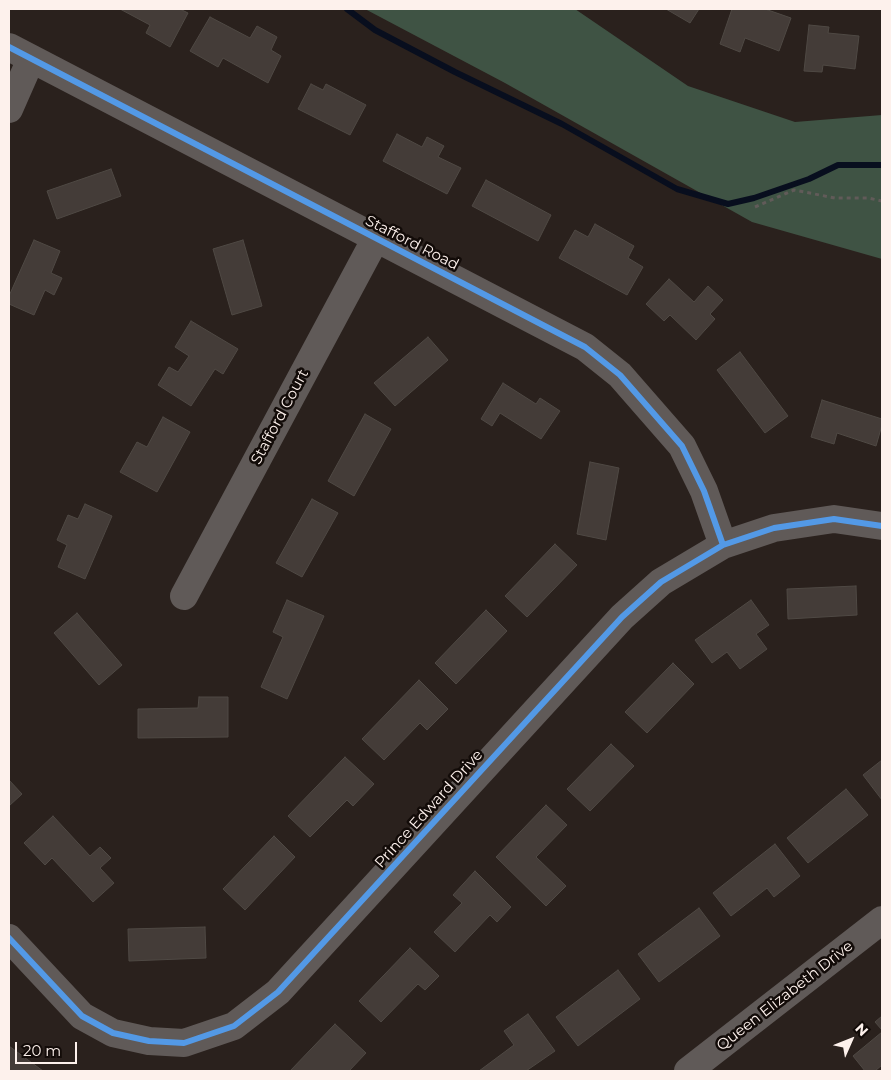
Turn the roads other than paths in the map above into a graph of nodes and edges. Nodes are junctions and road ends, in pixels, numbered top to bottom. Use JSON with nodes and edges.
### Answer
{"nodes":[{"id":1,"x":20,"y":53,"type":"edge"},
{"id":2,"x":9,"y":109,"type":"edge"},
{"id":3,"x":376,"y":238,"type":"junction"},
{"id":4,"x":882,"y":526,"type":"edge"},
{"id":5,"x":723,"y":545,"type":"junction"},
{"id":6,"x":184,"y":596,"type":"dead end"},
{"id":7,"x":882,"y":920,"type":"edge"},
{"id":8,"x":9,"y":938,"type":"edge"},
{"id":9,"x":688,"y":1071,"type":"edge"}],
"edges":[{"from":1,"to":2,"type":"street"},
{"from":1,"to":3,"type":"street","name":"Stafford Road"},
{"from":3,"to":5,"type":"street","name":"Stafford Road"},
{"from":3,"to":6,"type":"street","name":"Stafford Court"},
{"from":4,"to":5,"type":"street","name":"Prince Edward Drive"},
{"from":5,"to":8,"type":"street","name":"Prince Edward Drive"},
{"from":7,"to":9,"type":"street","name":"Queen Elizabeth Drive"}]}
